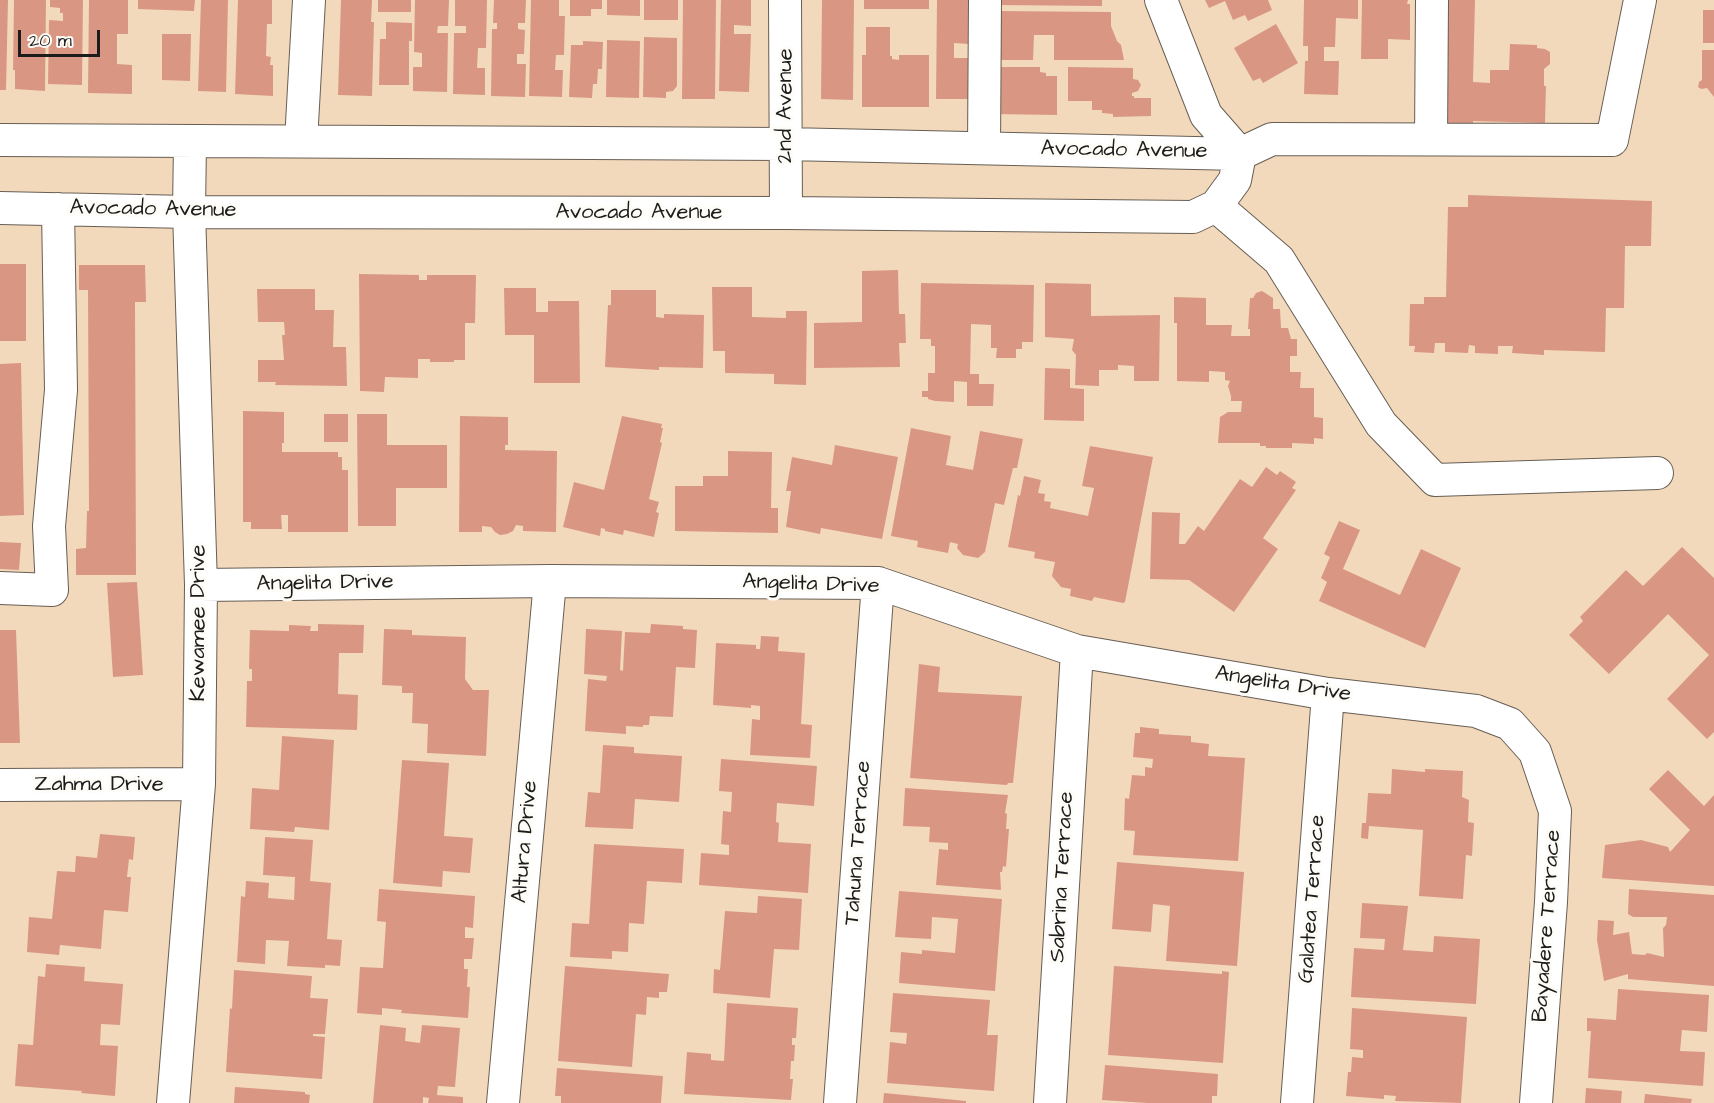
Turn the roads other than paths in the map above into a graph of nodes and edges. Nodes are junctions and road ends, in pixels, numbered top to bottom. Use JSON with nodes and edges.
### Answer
{"nodes":[{"id":1,"x":309,"y":0,"type":"edge"},
{"id":2,"x":785,"y":0,"type":"edge"},
{"id":3,"x":985,"y":0,"type":"edge"},
{"id":4,"x":1161,"y":0,"type":"edge"},
{"id":5,"x":1432,"y":0,"type":"edge"},
{"id":6,"x":1640,"y":0,"type":"edge"},
{"id":7,"x":0,"y":140,"type":"edge"},
{"id":8,"x":1431,"y":140,"type":"junction"},
{"id":9,"x":190,"y":141,"type":"junction"},
{"id":10,"x":301,"y":141,"type":"junction"},
{"id":11,"x":786,"y":144,"type":"junction"},
{"id":12,"x":984,"y":148,"type":"junction"},
{"id":13,"x":1240,"y":154,"type":"junction"},
{"id":14,"x":1215,"y":206,"type":"junction"},
{"id":15,"x":0,"y":208,"type":"edge"},
{"id":16,"x":58,"y":209,"type":"junction"},
{"id":17,"x":189,"y":212,"type":"junction"},
{"id":18,"x":786,"y":213,"type":"junction"},
{"id":19,"x":1657,"y":473,"type":"dead end"},
{"id":20,"x":550,"y":581,"type":"junction"},
{"id":21,"x":878,"y":583,"type":"junction"},
{"id":22,"x":201,"y":585,"type":"junction"},
{"id":23,"x":0,"y":588,"type":"edge"},
{"id":24,"x":1077,"y":651,"type":"junction"},
{"id":25,"x":1328,"y":694,"type":"junction"},
{"id":26,"x":1535,"y":752,"type":"joint"},
{"id":27,"x":199,"y":784,"type":"junction"},
{"id":28,"x":0,"y":785,"type":"edge"},
{"id":29,"x":173,"y":1103,"type":"edge"},
{"id":30,"x":503,"y":1103,"type":"edge"},
{"id":31,"x":840,"y":1103,"type":"edge"},
{"id":32,"x":1050,"y":1103,"type":"edge"},
{"id":33,"x":1297,"y":1103,"type":"edge"},
{"id":34,"x":1536,"y":1103,"type":"edge"}],
"edges":[{"from":1,"to":10,"type":"street"},
{"from":2,"to":11,"type":"street","name":"2nd Avenue"},
{"from":3,"to":12,"type":"street"},
{"from":4,"to":13,"type":"street"},
{"from":5,"to":8,"type":"street"},
{"from":6,"to":8,"type":"street","name":"Avocado Avenue"},
{"from":7,"to":9,"type":"street","name":"Avocado Avenue"},
{"from":8,"to":13,"type":"street","name":"Avocado Avenue"},
{"from":9,"to":10,"type":"street","name":"Avocado Avenue"},
{"from":9,"to":17,"type":"street","name":"Kewamee Drive"},
{"from":10,"to":11,"type":"street","name":"Avocado Avenue"},
{"from":11,"to":12,"type":"street","name":"Avocado Avenue"},
{"from":11,"to":18,"type":"street","name":"2nd Avenue"},
{"from":12,"to":13,"type":"street","name":"Avocado Avenue"},
{"from":13,"to":14,"type":"street","name":"Avocado Avenue"},
{"from":14,"to":18,"type":"street","name":"Avocado Avenue"},
{"from":14,"to":19,"type":"street"},
{"from":15,"to":16,"type":"street","name":"Avocado Avenue"},
{"from":16,"to":17,"type":"street","name":"Avocado Avenue"},
{"from":16,"to":23,"type":"street"},
{"from":17,"to":18,"type":"street","name":"Avocado Avenue"},
{"from":17,"to":22,"type":"street","name":"Kewamee Drive"},
{"from":20,"to":21,"type":"street","name":"Angelita Drive"},
{"from":20,"to":22,"type":"street","name":"Angelita Drive"},
{"from":20,"to":30,"type":"street","name":"Altura Drive"},
{"from":21,"to":24,"type":"street","name":"Angelita Drive"},
{"from":21,"to":31,"type":"street","name":"Tahuna Terrace"},
{"from":22,"to":27,"type":"street","name":"Kewamee Drive"},
{"from":24,"to":25,"type":"street","name":"Angelita Drive"},
{"from":24,"to":32,"type":"street","name":"Sabrina Terrace"},
{"from":25,"to":26,"type":"street","name":"Angelita Drive"},
{"from":25,"to":33,"type":"street","name":"Galatea Terrace"},
{"from":26,"to":34,"type":"street","name":"Bayadere Terrace"},
{"from":27,"to":28,"type":"street","name":"Zahma Drive"},
{"from":27,"to":29,"type":"street","name":"Kewamee Drive"}]}
